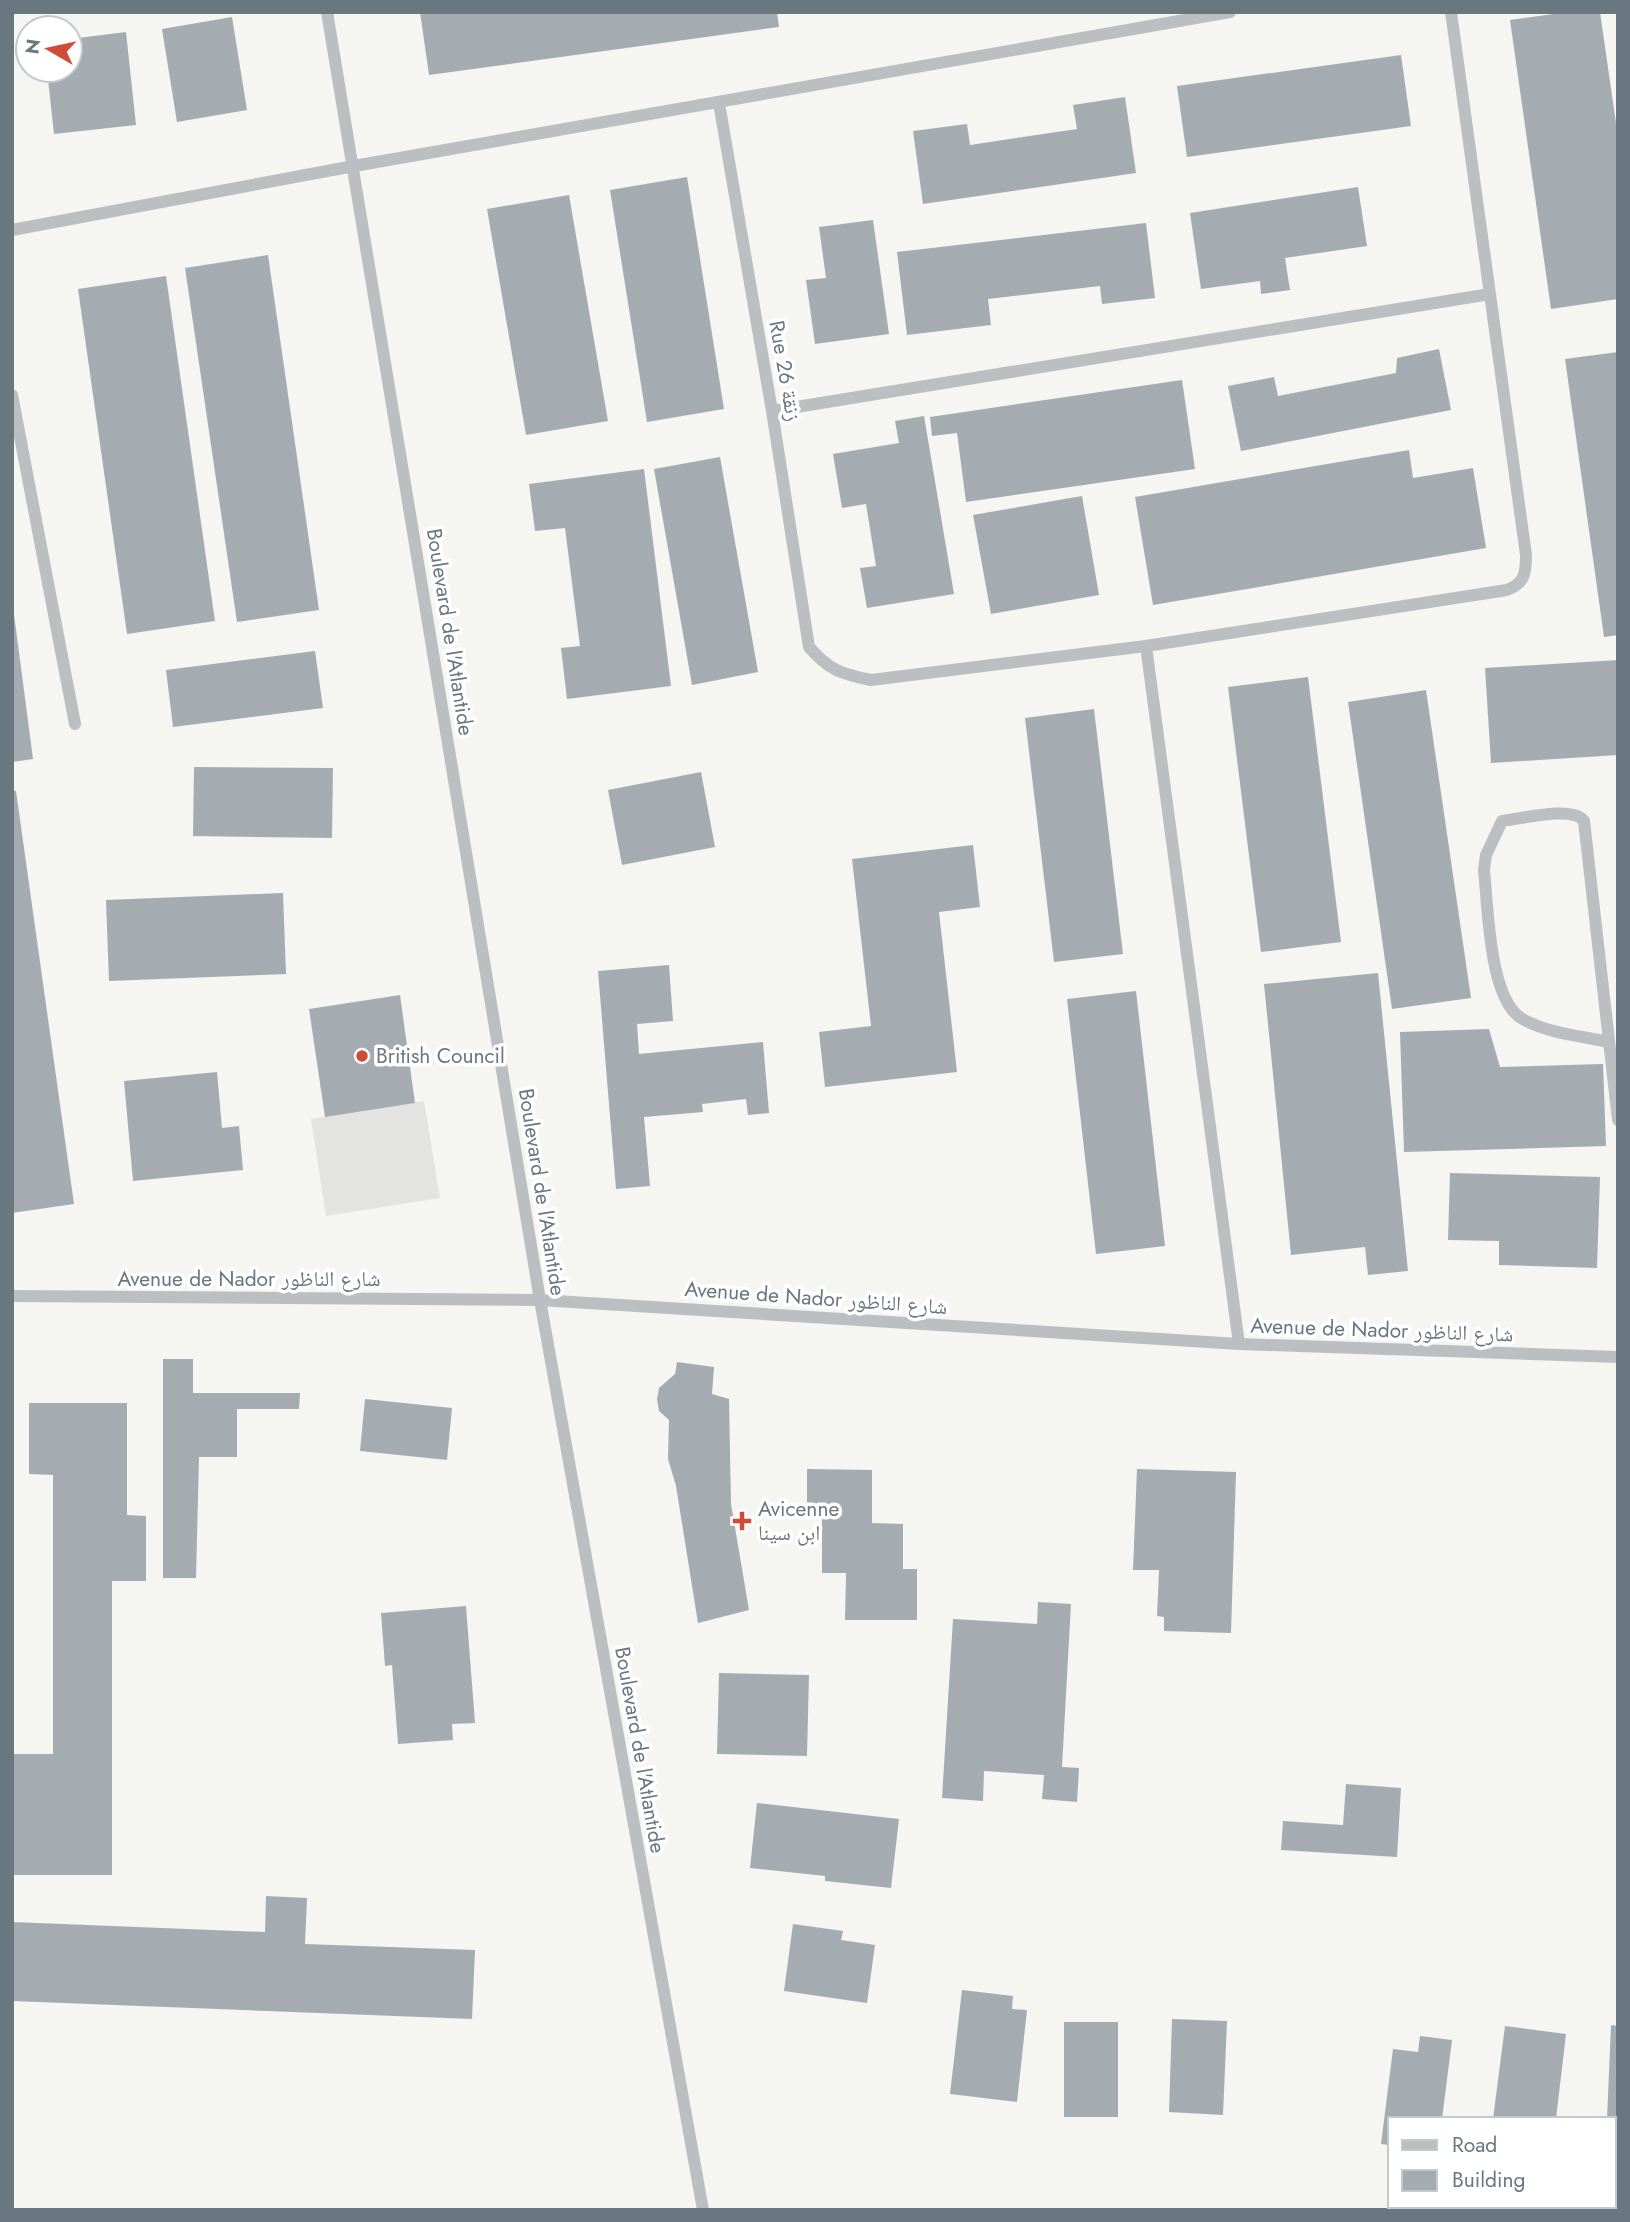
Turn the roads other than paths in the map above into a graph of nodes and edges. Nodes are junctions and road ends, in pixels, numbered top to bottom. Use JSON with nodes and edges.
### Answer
{"nodes":[{"id":1,"x":327,"y":12,"type":"edge"},
{"id":2,"x":1230,"y":12,"type":"edge"},
{"id":3,"x":1451,"y":12,"type":"edge"},
{"id":4,"x":1204,"y":14,"type":"edge"},
{"id":5,"x":719,"y":103,"type":"junction"},
{"id":6,"x":354,"y":166,"type":"junction"},
{"id":7,"x":12,"y":230,"type":"edge"},
{"id":8,"x":1490,"y":294,"type":"junction"},
{"id":9,"x":12,"y":395,"type":"edge"},
{"id":10,"x":772,"y":411,"type":"junction"},
{"id":11,"x":1146,"y":646,"type":"junction"},
{"id":12,"x":75,"y":724,"type":"dead end"},
{"id":13,"x":1609,"y":1042,"type":"junction"},
{"id":14,"x":1618,"y":1120,"type":"edge"},
{"id":15,"x":12,"y":1296,"type":"edge"},
{"id":16,"x":540,"y":1300,"type":"junction"},
{"id":17,"x":1239,"y":1344,"type":"junction"},
{"id":18,"x":1618,"y":1357,"type":"edge"},
{"id":19,"x":703,"y":2210,"type":"edge"}],
"edges":[{"from":1,"to":6,"type":"street","name":"Boulevard de l'Atlantide"},
{"from":2,"to":4,"type":"street"},
{"from":3,"to":8,"type":"street"},
{"from":4,"to":5,"type":"street"},
{"from":5,"to":6,"type":"street"},
{"from":5,"to":10,"type":"street","name":"Rue 26 زنقة"},
{"from":6,"to":7,"type":"street"},
{"from":6,"to":16,"type":"street","name":"Boulevard de l'Atlantide"},
{"from":8,"to":10,"type":"street"},
{"from":8,"to":11,"type":"street"},
{"from":9,"to":12,"type":"street"},
{"from":10,"to":11,"type":"street","name":"Rue 26 زنقة"},
{"from":11,"to":17,"type":"street"},
{"from":13,"to":13,"type":"street"},
{"from":13,"to":14,"type":"street"},
{"from":15,"to":16,"type":"street","name":"Avenue de Nador شارع الناظور"},
{"from":16,"to":17,"type":"street","name":"Avenue de Nador شارع الناظور"},
{"from":16,"to":19,"type":"street","name":"Boulevard de l'Atlantide"},
{"from":17,"to":18,"type":"street","name":"Avenue de Nador شارع الناظور"}]}
